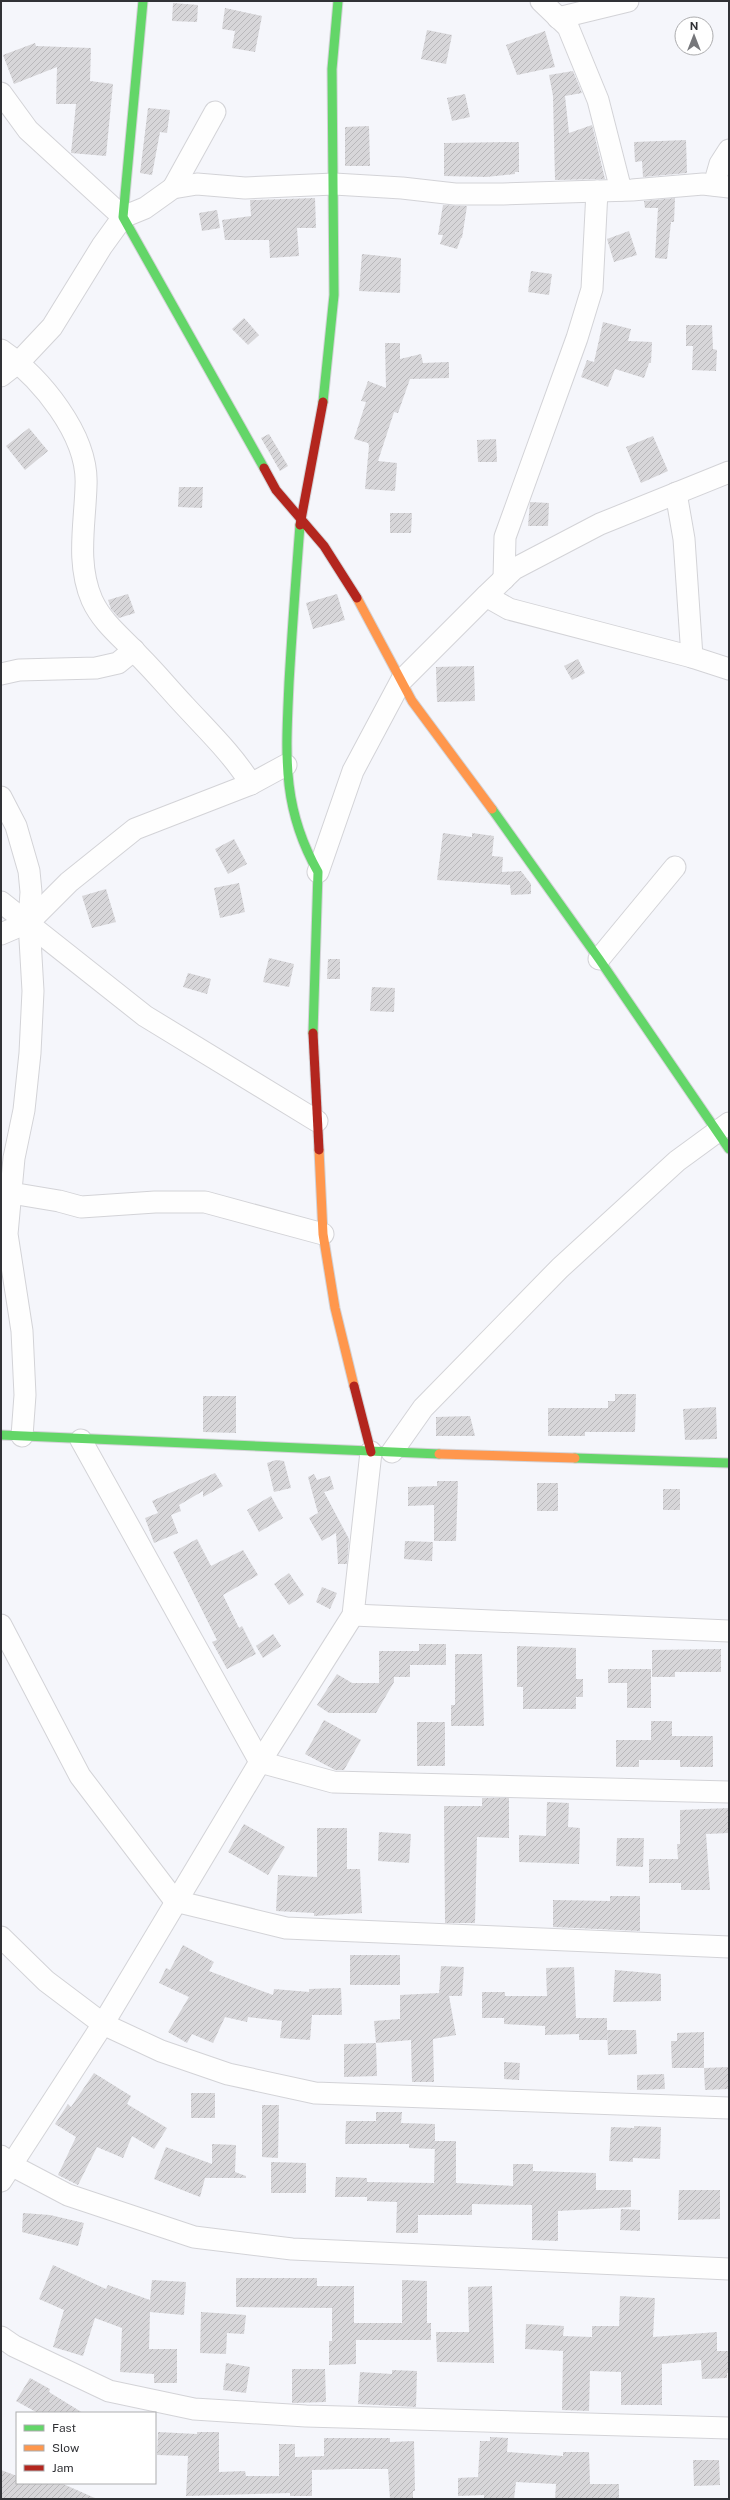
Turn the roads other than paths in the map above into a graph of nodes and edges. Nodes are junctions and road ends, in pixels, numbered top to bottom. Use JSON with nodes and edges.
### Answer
{"nodes":[{"id":1,"x":143,"y":1,"type":"edge"},
{"id":2,"x":338,"y":1,"type":"edge"},
{"id":3,"x":541,"y":1,"type":"edge"},
{"id":4,"x":628,"y":1,"type":"edge"},
{"id":5,"x":558,"y":18,"type":"junction"},
{"id":6,"x":4,"y":101,"type":"edge"},
{"id":7,"x":215,"y":112,"type":"dead end"},
{"id":8,"x":729,"y":150,"type":"edge"},
{"id":9,"x":334,"y":184,"type":"junction"},
{"id":10,"x":722,"y":186,"type":"edge"},
{"id":11,"x":173,"y":188,"type":"junction"},
{"id":12,"x":621,"y":190,"type":"junction"},
{"id":13,"x":597,"y":191,"type":"junction"},
{"id":14,"x":123,"y":218,"type":"junction"},
{"id":15,"x":1,"y":350,"type":"edge"},
{"id":16,"x":19,"y":362,"type":"junction"},
{"id":17,"x":1,"y":376,"type":"edge"},
{"id":18,"x":729,"y":472,"type":"edge"},
{"id":19,"x":676,"y":493,"type":"junction"},
{"id":20,"x":301,"y":518,"type":"junction"},
{"id":21,"x":504,"y":579,"type":"junction"},
{"id":22,"x":486,"y":596,"type":"junction"},
{"id":23,"x":134,"y":650,"type":"junction"},
{"id":24,"x":692,"y":656,"type":"junction"},
{"id":25,"x":729,"y":669,"type":"edge"},
{"id":26,"x":1,"y":674,"type":"edge"},
{"id":27,"x":401,"y":681,"type":"junction"},
{"id":28,"x":286,"y":765,"type":"junction"},
{"id":29,"x":251,"y":784,"type":"junction"},
{"id":30,"x":1,"y":797,"type":"edge"},
{"id":31,"x":675,"y":867,"type":"dead end"},
{"id":32,"x":318,"y":872,"type":"junction"},
{"id":33,"x":1,"y":902,"type":"edge"},
{"id":34,"x":29,"y":922,"type":"junction"},
{"id":35,"x":1,"y":934,"type":"edge"},
{"id":36,"x":599,"y":959,"type":"junction"},
{"id":37,"x":317,"y":1121,"type":"junction"},
{"id":38,"x":725,"y":1135,"type":"edge"},
{"id":39,"x":11,"y":1193,"type":"junction"},
{"id":40,"x":323,"y":1234,"type":"junction"},
{"id":41,"x":1,"y":1435,"type":"edge"},
{"id":42,"x":22,"y":1436,"type":"junction"},
{"id":43,"x":81,"y":1440,"type":"junction"},
{"id":44,"x":371,"y":1452,"type":"junction"},
{"id":45,"x":392,"y":1452,"type":"junction"},
{"id":46,"x":729,"y":1463,"type":"edge"},
{"id":47,"x":353,"y":1615,"type":"junction"},
{"id":48,"x":1,"y":1625,"type":"edge"},
{"id":49,"x":729,"y":1631,"type":"edge"},
{"id":50,"x":260,"y":1762,"type":"junction"},
{"id":51,"x":729,"y":1792,"type":"edge"},
{"id":52,"x":175,"y":1902,"type":"junction"},
{"id":53,"x":1,"y":1937,"type":"edge"},
{"id":54,"x":729,"y":1946,"type":"edge"},
{"id":55,"x":104,"y":2024,"type":"junction"},
{"id":56,"x":729,"y":2108,"type":"edge"},
{"id":57,"x":4,"y":2167,"type":"edge"},
{"id":58,"x":729,"y":2269,"type":"edge"},
{"id":59,"x":1,"y":2337,"type":"edge"},
{"id":60,"x":729,"y":2428,"type":"edge"}],
"edges":[{"from":1,"to":14,"type":"street"},
{"from":2,"to":9,"type":"street"},
{"from":3,"to":5,"type":"street"},
{"from":4,"to":5,"type":"street"},
{"from":5,"to":12,"type":"street"},
{"from":6,"to":14,"type":"street"},
{"from":7,"to":11,"type":"street"},
{"from":8,"to":10,"type":"street"},
{"from":9,"to":11,"type":"street"},
{"from":9,"to":13,"type":"street"},
{"from":9,"to":20,"type":"street"},
{"from":10,"to":12,"type":"street"},
{"from":11,"to":14,"type":"street"},
{"from":12,"to":13,"type":"street"},
{"from":13,"to":21,"type":"street"},
{"from":14,"to":16,"type":"street"},
{"from":14,"to":20,"type":"street"},
{"from":15,"to":16,"type":"street"},
{"from":16,"to":17,"type":"street"},
{"from":16,"to":23,"type":"street"},
{"from":18,"to":19,"type":"street"},
{"from":19,"to":21,"type":"street"},
{"from":19,"to":24,"type":"street"},
{"from":20,"to":27,"type":"street"},
{"from":20,"to":28,"type":"street"},
{"from":21,"to":22,"type":"street"},
{"from":22,"to":24,"type":"street"},
{"from":22,"to":27,"type":"street"},
{"from":23,"to":26,"type":"street"},
{"from":23,"to":29,"type":"street"},
{"from":24,"to":25,"type":"street"},
{"from":27,"to":32,"type":"street"},
{"from":27,"to":36,"type":"street"},
{"from":28,"to":29,"type":"street"},
{"from":28,"to":32,"type":"street"},
{"from":29,"to":34,"type":"street"},
{"from":30,"to":34,"type":"street"},
{"from":31,"to":36,"type":"street"},
{"from":32,"to":37,"type":"street"},
{"from":33,"to":34,"type":"street"},
{"from":34,"to":35,"type":"street"},
{"from":34,"to":37,"type":"street"},
{"from":34,"to":39,"type":"street"},
{"from":36,"to":38,"type":"street"},
{"from":37,"to":40,"type":"street"},
{"from":38,"to":45,"type":"street"},
{"from":39,"to":40,"type":"street"},
{"from":39,"to":42,"type":"street"},
{"from":40,"to":44,"type":"street"},
{"from":41,"to":42,"type":"street"},
{"from":42,"to":43,"type":"street"},
{"from":43,"to":44,"type":"street"},
{"from":43,"to":50,"type":"street"},
{"from":44,"to":45,"type":"street"},
{"from":44,"to":47,"type":"street"},
{"from":45,"to":46,"type":"street"},
{"from":47,"to":49,"type":"street"},
{"from":47,"to":50,"type":"street"},
{"from":48,"to":52,"type":"street"},
{"from":50,"to":51,"type":"street"},
{"from":50,"to":52,"type":"street"},
{"from":52,"to":54,"type":"street"},
{"from":52,"to":55,"type":"street"},
{"from":53,"to":55,"type":"street"},
{"from":55,"to":56,"type":"street"},
{"from":55,"to":57,"type":"street"},
{"from":57,"to":58,"type":"street"},
{"from":59,"to":60,"type":"street"}]}
